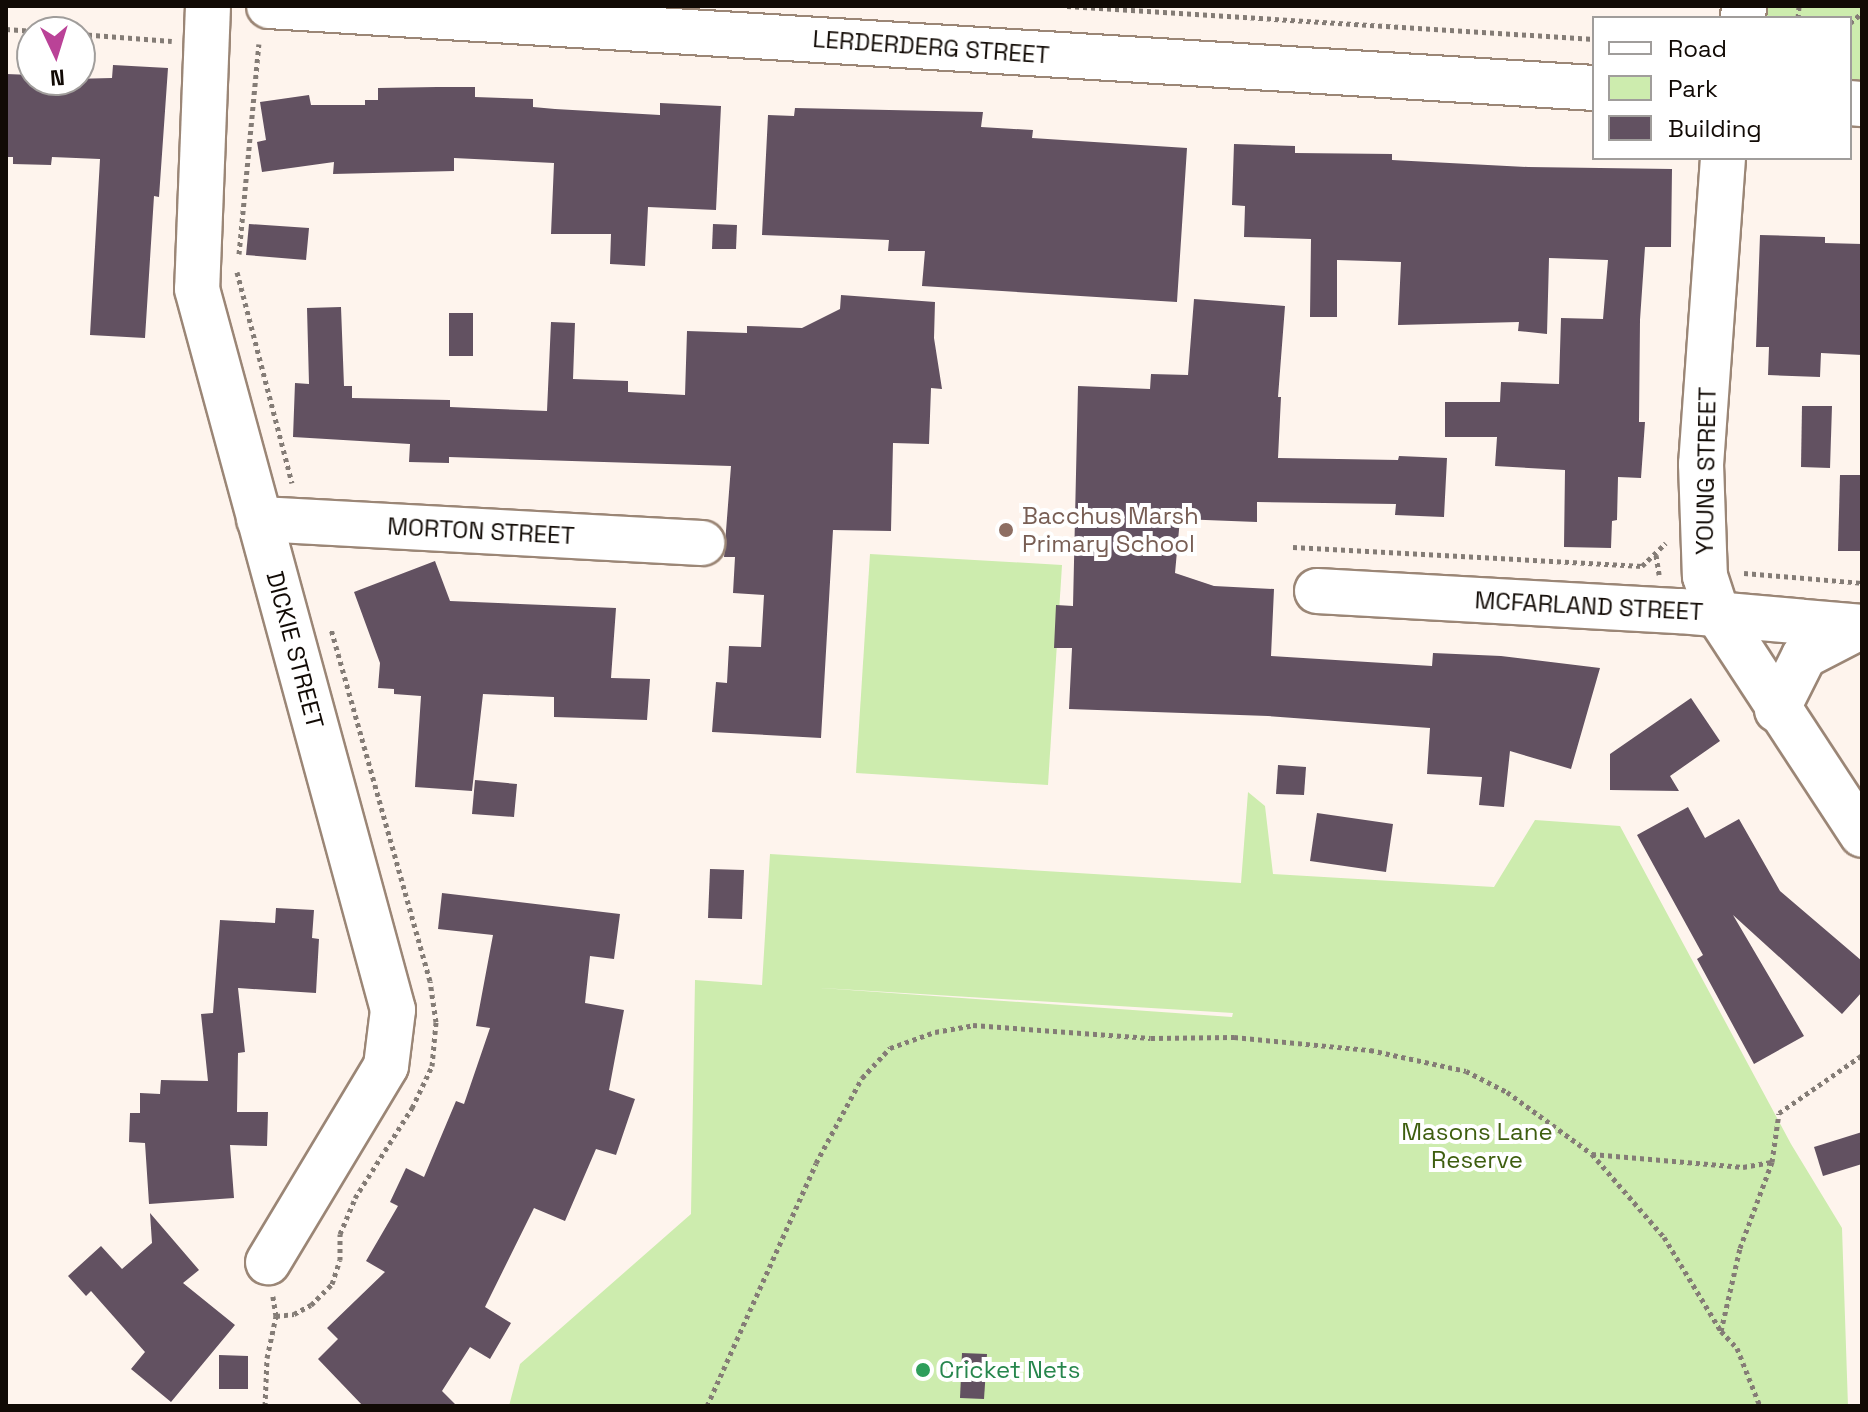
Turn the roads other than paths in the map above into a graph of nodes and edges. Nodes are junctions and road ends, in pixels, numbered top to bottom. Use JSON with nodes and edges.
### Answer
{"nodes":[{"id":1,"x":208,"y":6,"type":"edge"},
{"id":2,"x":269,"y":6,"type":"edge"},
{"id":3,"x":1592,"y":88,"type":"edge"},
{"id":4,"x":1723,"y":160,"type":"edge"},
{"id":5,"x":259,"y":519,"type":"junction"},
{"id":6,"x":702,"y":543,"type":"dead end"},
{"id":7,"x":1317,"y":591,"type":"dead end"},
{"id":8,"x":1717,"y":613,"type":"junction"},
{"id":9,"x":1861,"y":627,"type":"edge"},
{"id":10,"x":1777,"y":710,"type":"junction"},
{"id":11,"x":1862,"y":835,"type":"edge"},
{"id":12,"x":268,"y":1262,"type":"road end"}],
"edges":[{"from":1,"to":5,"type":"street","name":"DICKIE STREET"},
{"from":2,"to":3,"type":"street","name":"LERDERDERG STREET"},
{"from":4,"to":8,"type":"street","name":"YOUNG STREET"},
{"from":5,"to":6,"type":"street","name":"MORTON STREET"},
{"from":5,"to":12,"type":"street","name":"DICKIE STREET"},
{"from":7,"to":8,"type":"street","name":"MCFARLAND STREET"},
{"from":8,"to":9,"type":"street","name":"MCFARLAND STREET"},
{"from":8,"to":10,"type":"street","name":"YOUNG STREET"},
{"from":9,"to":10,"type":"street","name":"MCFARLAND STREET"},
{"from":10,"to":11,"type":"street","name":"YOUNG STREET"}]}
